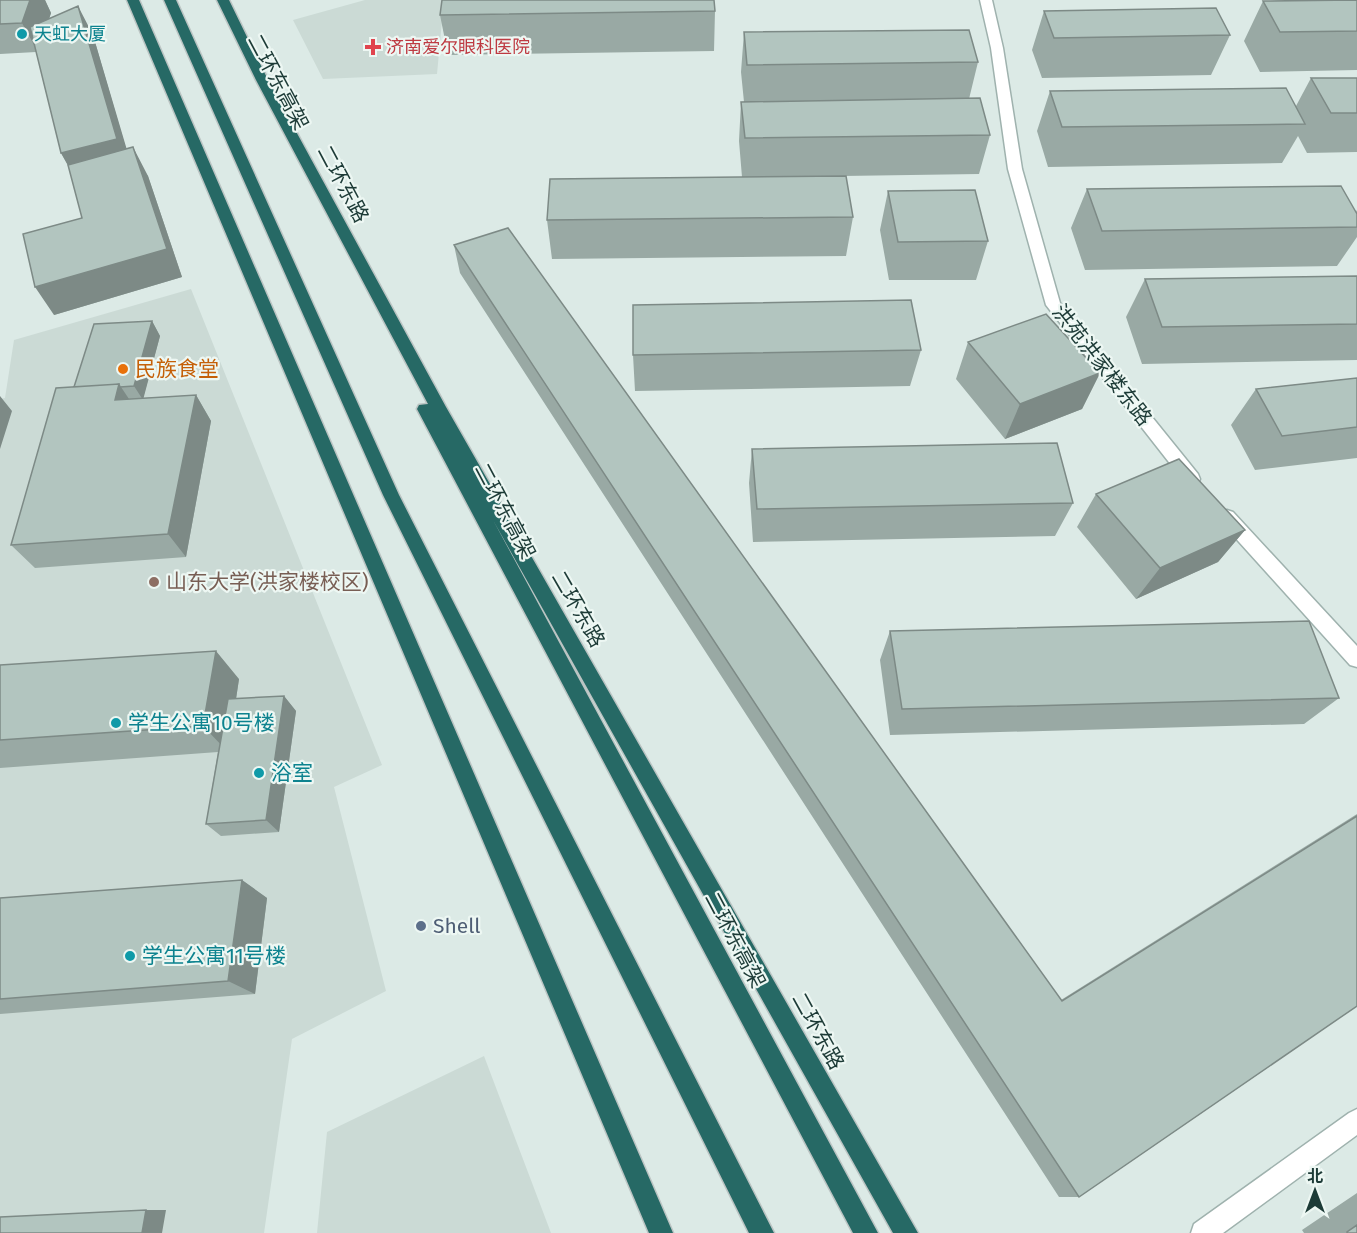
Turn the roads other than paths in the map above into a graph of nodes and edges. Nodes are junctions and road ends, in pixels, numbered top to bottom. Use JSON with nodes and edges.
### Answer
{"nodes":[{"id":1,"x":133,"y":0,"type":"edge"},
{"id":2,"x":170,"y":0,"type":"edge"},
{"id":3,"x":209,"y":0,"type":"edge"},
{"id":4,"x":223,"y":0,"type":"edge"},
{"id":5,"x":986,"y":0,"type":"edge"},
{"id":6,"x":1199,"y":486,"type":"edge"},
{"id":7,"x":1215,"y":504,"type":"edge"},
{"id":8,"x":1357,"y":659,"type":"edge"},
{"id":9,"x":1357,"y":1121,"type":"edge"},
{"id":10,"x":662,"y":1233,"type":"edge"},
{"id":11,"x":762,"y":1233,"type":"edge"},
{"id":12,"x":866,"y":1233,"type":"edge"},
{"id":13,"x":906,"y":1233,"type":"edge"},
{"id":14,"x":1203,"y":1233,"type":"edge"}],
"edges":[{"from":1,"to":10,"type":"highway"},
{"from":2,"to":11,"type":"highway"},
{"from":3,"to":12,"type":"highway","name":"二环东高架"},
{"from":4,"to":13,"type":"highway","name":"二环东路"},
{"from":5,"to":6,"type":"street","name":"洪苑洪家楼东路"},
{"from":7,"to":8,"type":"street"},
{"from":9,"to":14,"type":"street"}]}
